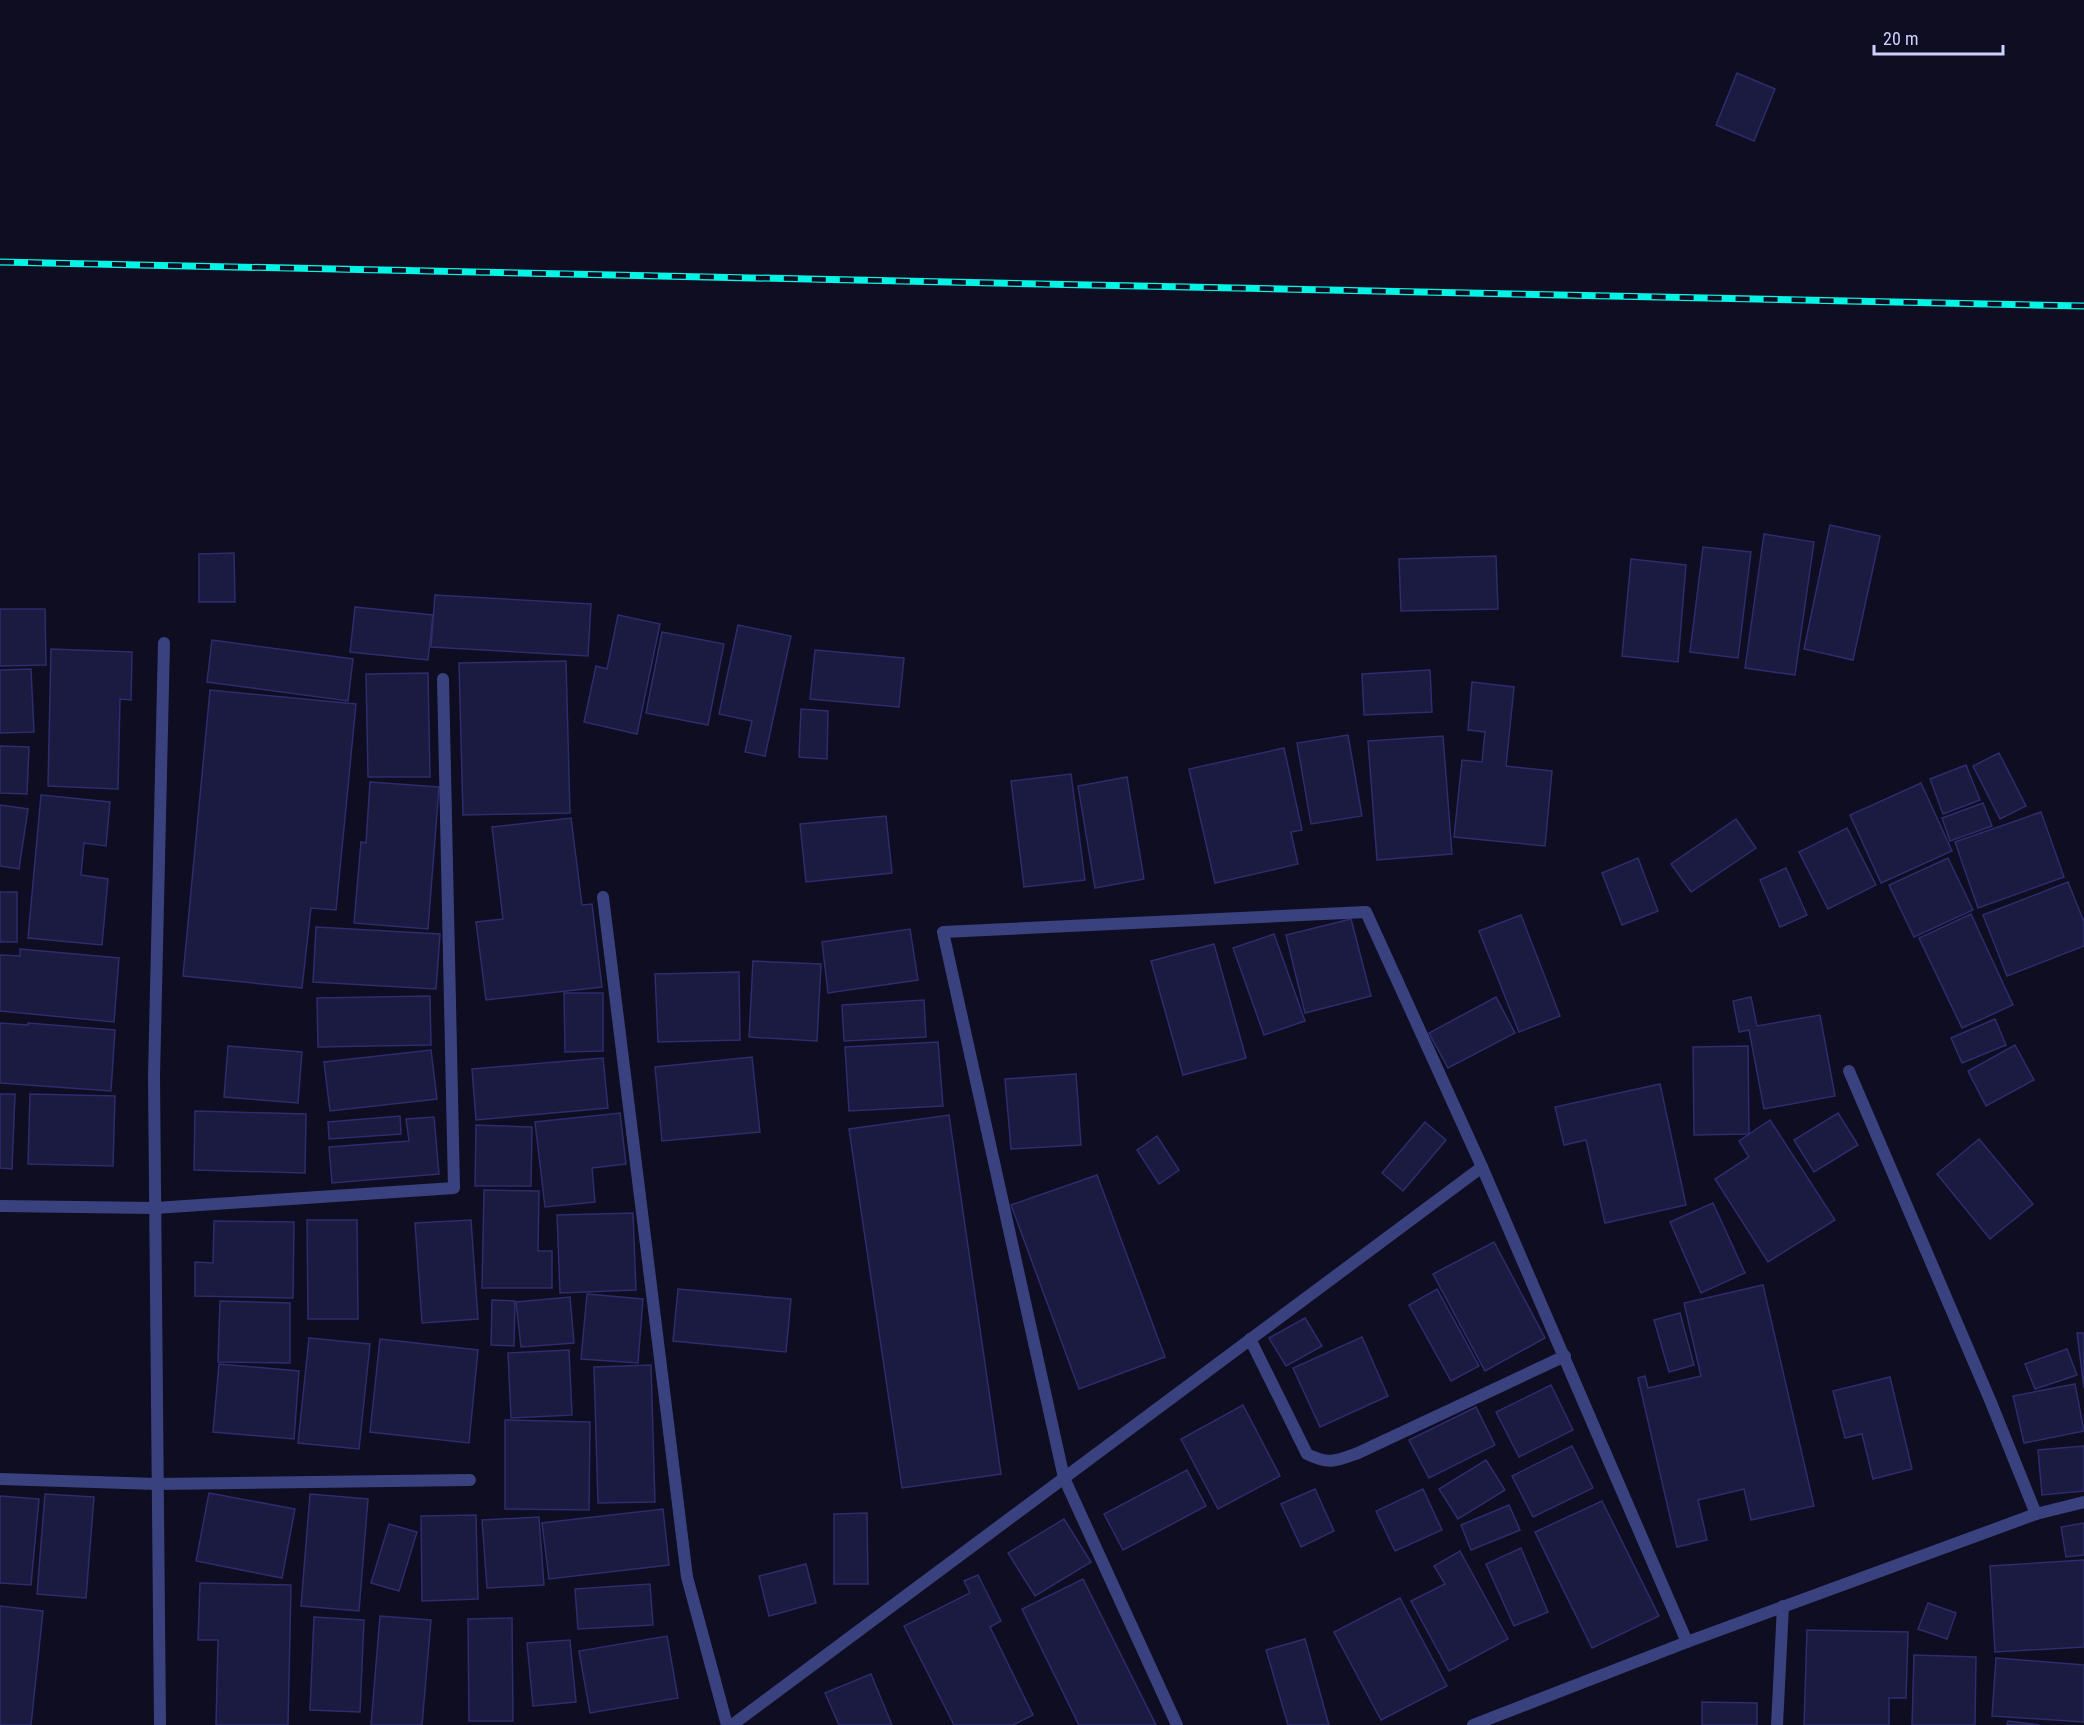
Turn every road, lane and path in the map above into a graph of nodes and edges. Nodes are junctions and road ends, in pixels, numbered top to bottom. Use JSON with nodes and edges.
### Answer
{"nodes":[{"id":1,"x":164,"y":643,"type":"dead end"},
{"id":2,"x":443,"y":679,"type":"dead end"},
{"id":3,"x":603,"y":897,"type":"dead end"},
{"id":4,"x":1849,"y":1071,"type":"dead end"},
{"id":5,"x":1482,"y":1167,"type":"junction"},
{"id":6,"x":0,"y":1206,"type":"edge"},
{"id":7,"x":155,"y":1208,"type":"junction"},
{"id":8,"x":1250,"y":1340,"type":"junction"},
{"id":9,"x":1565,"y":1356,"type":"junction"},
{"id":10,"x":1064,"y":1478,"type":"junction"},
{"id":11,"x":0,"y":1479,"type":"edge"},
{"id":12,"x":470,"y":1480,"type":"dead end"},
{"id":13,"x":157,"y":1484,"type":"junction"},
{"id":14,"x":2084,"y":1502,"type":"edge"},
{"id":15,"x":2036,"y":1514,"type":"junction"},
{"id":16,"x":1783,"y":1606,"type":"junction"},
{"id":17,"x":1688,"y":1642,"type":"junction"},
{"id":18,"x":160,"y":1725,"type":"edge"},
{"id":19,"x":727,"y":1725,"type":"edge"},
{"id":20,"x":732,"y":1725,"type":"edge"},
{"id":21,"x":1177,"y":1725,"type":"edge"},
{"id":22,"x":1473,"y":1725,"type":"edge"},
{"id":23,"x":1777,"y":1725,"type":"edge"}],
"edges":[{"from":1,"to":7,"type":"street"},
{"from":2,"to":7,"type":"street"},
{"from":3,"to":19,"type":"street"},
{"from":4,"to":15,"type":"street"},
{"from":5,"to":8,"type":"street"},
{"from":5,"to":9,"type":"street"},
{"from":5,"to":10,"type":"street"},
{"from":6,"to":7,"type":"street"},
{"from":7,"to":13,"type":"street"},
{"from":8,"to":9,"type":"street"},
{"from":8,"to":10,"type":"street"},
{"from":9,"to":17,"type":"street"},
{"from":10,"to":20,"type":"street"},
{"from":10,"to":21,"type":"street"},
{"from":11,"to":13,"type":"street"},
{"from":12,"to":13,"type":"street"},
{"from":13,"to":18,"type":"street"},
{"from":14,"to":15,"type":"street"},
{"from":15,"to":16,"type":"street"},
{"from":16,"to":17,"type":"street"},
{"from":16,"to":23,"type":"street"},
{"from":17,"to":22,"type":"street"}]}
